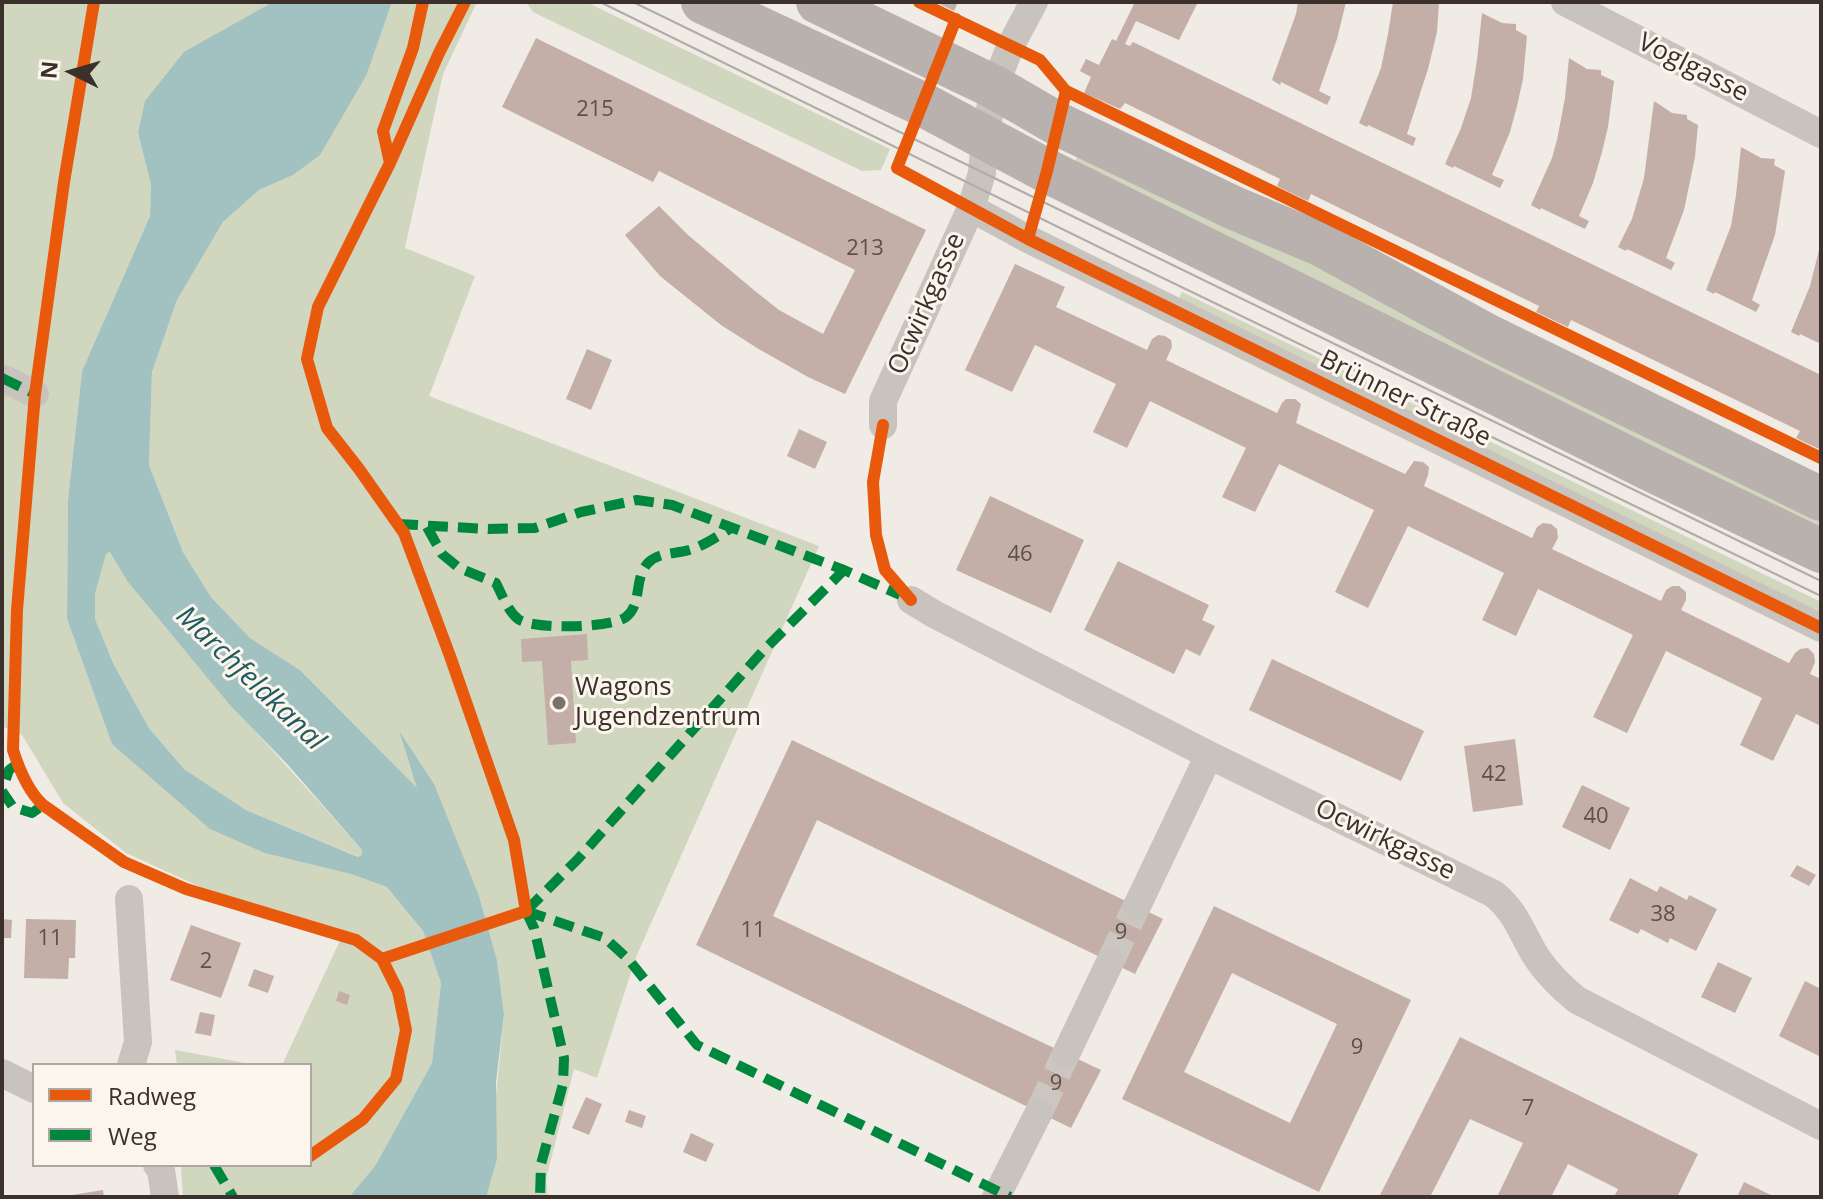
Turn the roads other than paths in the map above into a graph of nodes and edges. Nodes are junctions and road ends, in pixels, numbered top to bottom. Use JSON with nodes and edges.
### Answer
{"nodes":[{"id":1,"x":703,"y":2,"type":"edge"},
{"id":2,"x":818,"y":2,"type":"edge"},
{"id":3,"x":1034,"y":2,"type":"edge"},
{"id":4,"x":1565,"y":2,"type":"edge"},
{"id":5,"x":994,"y":87,"type":"junction"},
{"id":6,"x":1821,"y":134,"type":"edge"},
{"id":7,"x":985,"y":138,"type":"junction"},
{"id":8,"x":971,"y":208,"type":"junction"},
{"id":9,"x":2,"y":378,"type":"edge"},
{"id":10,"x":35,"y":394,"type":"dead end"},
{"id":11,"x":883,"y":425,"type":"dead end"},
{"id":12,"x":1821,"y":499,"type":"edge"},
{"id":13,"x":1821,"y":551,"type":"edge"},
{"id":14,"x":911,"y":600,"type":"dead end"},
{"id":15,"x":1821,"y":628,"type":"edge"},
{"id":16,"x":1209,"y":755,"type":"junction"},
{"id":17,"x":129,"y":899,"type":"dead end"},
{"id":18,"x":1137,"y":906,"type":"tunnel mouth"},
{"id":19,"x":1110,"y":962,"type":"tunnel mouth"},
{"id":20,"x":1066,"y":1054,"type":"tunnel mouth"},
{"id":21,"x":132,"y":1063,"type":"edge"},
{"id":22,"x":2,"y":1073,"type":"edge"},
{"id":23,"x":32,"y":1088,"type":"edge"},
{"id":24,"x":1039,"y":1112,"type":"tunnel mouth"},
{"id":25,"x":1821,"y":1126,"type":"edge"},
{"id":26,"x":159,"y":1167,"type":"edge"},
{"id":27,"x":165,"y":1197,"type":"edge"},
{"id":28,"x":996,"y":1197,"type":"edge"}],
"edges":[{"from":1,"to":7,"type":"main road","name":"Brünner Straße"},
{"from":2,"to":5,"type":"main road"},
{"from":3,"to":5,"type":"street","name":"Ocwirkgasse"},
{"from":4,"to":6,"type":"street","name":"Voglgasse"},
{"from":5,"to":7,"type":"street","name":"Ocwirkgasse"},
{"from":5,"to":12,"type":"main road"},
{"from":7,"to":8,"type":"street","name":"Ocwirkgasse"},
{"from":7,"to":13,"type":"main road","name":"Brünner Straße"},
{"from":8,"to":11,"type":"street","name":"Ocwirkgasse"},
{"from":8,"to":15,"type":"street","name":"Brünner Straße"},
{"from":9,"to":10,"type":"street"},
{"from":14,"to":16,"type":"street","name":"Ocwirkgasse"},
{"from":16,"to":18,"type":"street"},
{"from":16,"to":25,"type":"street","name":"Ocwirkgasse"},
{"from":17,"to":21,"type":"street"},
{"from":19,"to":20,"type":"street"},
{"from":22,"to":23,"type":"street"},
{"from":24,"to":28,"type":"street"},
{"from":26,"to":27,"type":"street"}]}
